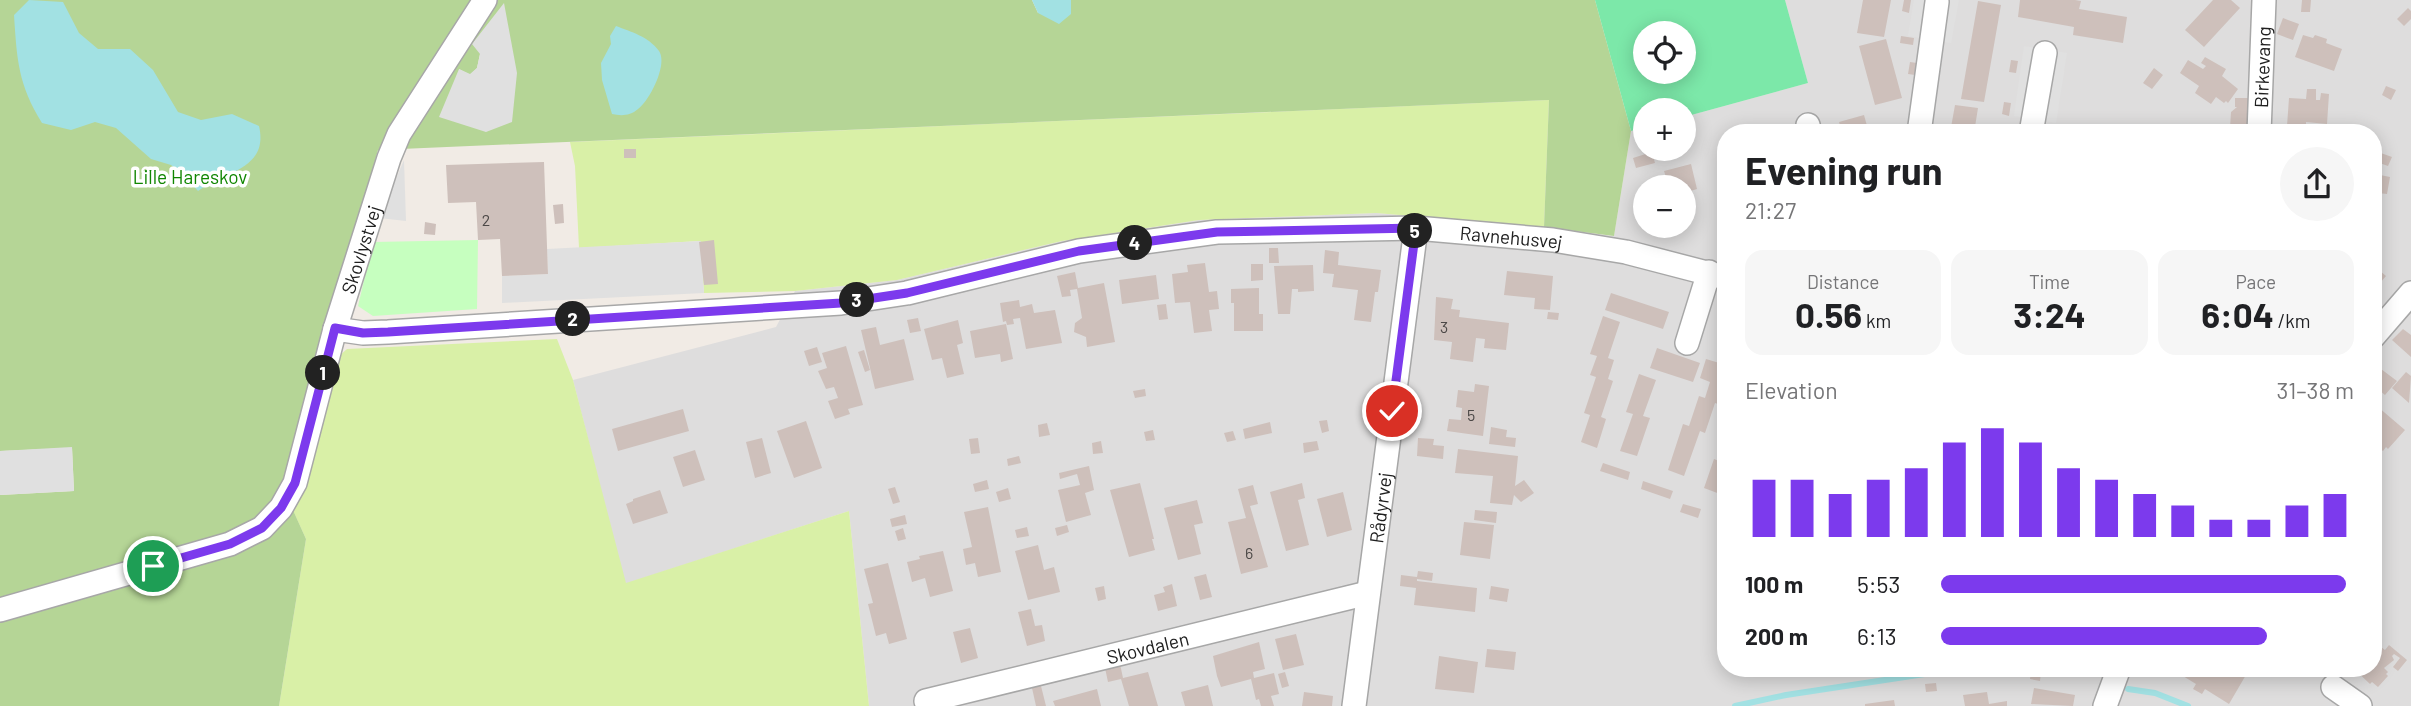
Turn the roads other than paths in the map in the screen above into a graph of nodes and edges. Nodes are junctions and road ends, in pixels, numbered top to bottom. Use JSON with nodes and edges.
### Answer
{"nodes":[{"id":1,"x":485,"y":0,"type":"edge"},
{"id":2,"x":2264,"y":0,"type":"edge"},
{"id":3,"x":1937,"y":2,"type":"dead end"},
{"id":4,"x":2045,"y":53,"type":"dead end"},
{"id":5,"x":1918,"y":124,"type":"edge"},
{"id":6,"x":2033,"y":124,"type":"edge"},
{"id":7,"x":2259,"y":124,"type":"edge"},
{"id":8,"x":1416,"y":228,"type":"junction"},
{"id":9,"x":1717,"y":275,"type":"edge"},
{"id":10,"x":2411,"y":293,"type":"edge"},
{"id":11,"x":2382,"y":327,"type":"edge"},
{"id":12,"x":335,"y":328,"type":"junction"},
{"id":13,"x":1687,"y":343,"type":"dead end"},
{"id":14,"x":1368,"y":593,"type":"junction"},
{"id":15,"x":0,"y":610,"type":"edge"},
{"id":16,"x":2116,"y":677,"type":"edge"},
{"id":17,"x":2333,"y":687,"type":"dead end"},
{"id":18,"x":926,"y":701,"type":"dead end"},
{"id":19,"x":1354,"y":706,"type":"edge"},
{"id":20,"x":2105,"y":706,"type":"edge"},
{"id":21,"x":2360,"y":706,"type":"edge"}],
"edges":[{"from":1,"to":12,"type":"street","name":"Skovlystvej"},
{"from":2,"to":7,"type":"street","name":"Birkevang"},
{"from":3,"to":5,"type":"street"},
{"from":4,"to":6,"type":"street"},
{"from":8,"to":9,"type":"street","name":"Ravnehusvej"},
{"from":8,"to":12,"type":"street","name":"Ravnehusvej"},
{"from":8,"to":14,"type":"street","name":"Rådyrvej"},
{"from":9,"to":13,"type":"street"},
{"from":10,"to":11,"type":"street"},
{"from":12,"to":15,"type":"street","name":"Skovlystvej"},
{"from":14,"to":18,"type":"street","name":"Skovdalen"},
{"from":14,"to":19,"type":"street","name":"Rådyrvej"},
{"from":16,"to":20,"type":"street"},
{"from":17,"to":21,"type":"street"}]}
